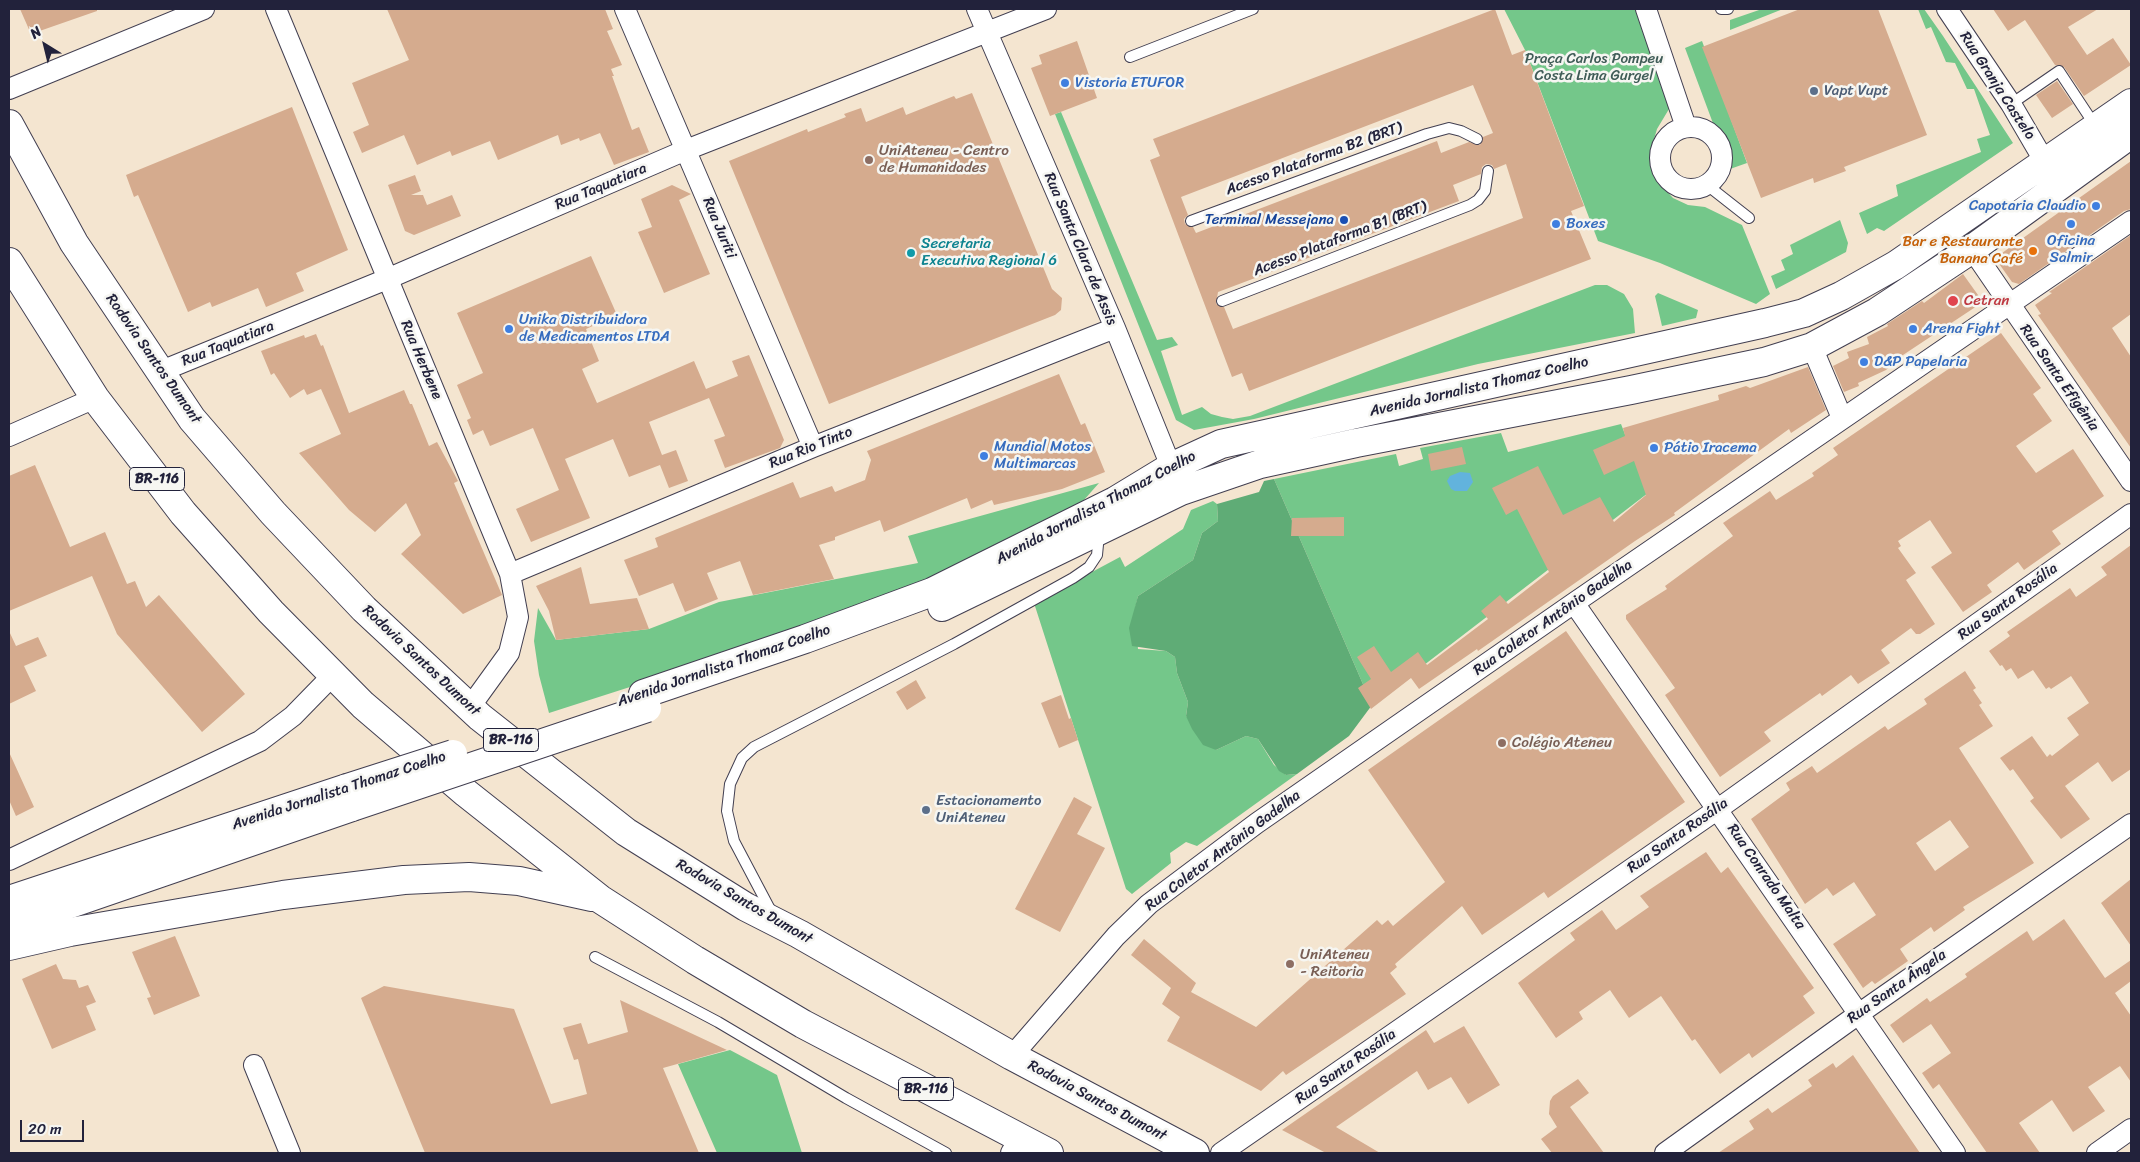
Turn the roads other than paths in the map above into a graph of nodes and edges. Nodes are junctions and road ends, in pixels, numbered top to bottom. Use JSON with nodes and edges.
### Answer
{"nodes":[{"id":1,"x":204,"y":9,"type":"edge"},
{"id":2,"x":276,"y":9,"type":"edge"},
{"id":3,"x":625,"y":9,"type":"edge"},
{"id":4,"x":977,"y":9,"type":"edge"},
{"id":5,"x":1046,"y":9,"type":"edge"},
{"id":6,"x":1253,"y":9,"type":"edge"},
{"id":7,"x":1646,"y":9,"type":"edge"},
{"id":8,"x":1721,"y":9,"type":"edge"},
{"id":9,"x":1728,"y":9,"type":"edge"},
{"id":10,"x":1947,"y":9,"type":"edge"},
{"id":11,"x":987,"y":32,"type":"junction"},
{"id":12,"x":1130,"y":57,"type":"dead end"},
{"id":13,"x":9,"y":88,"type":"edge"},
{"id":14,"x":2131,"y":103,"type":"edge"},
{"id":15,"x":2011,"y":104,"type":"junction"},
{"id":16,"x":9,"y":124,"type":"edge"},
{"id":17,"x":1686,"y":127,"type":"junction"},
{"id":18,"x":2096,"y":128,"type":"junction"},
{"id":19,"x":2131,"y":134,"type":"edge"},
{"id":20,"x":1477,"y":139,"type":"dead end"},
{"id":21,"x":686,"y":150,"type":"junction"},
{"id":22,"x":2046,"y":164,"type":"junction"},
{"id":23,"x":1488,"y":171,"type":"dead end"},
{"id":24,"x":1707,"y":185,"type":"junction"},
{"id":25,"x":1749,"y":218,"type":"dead end"},
{"id":26,"x":1191,"y":221,"type":"dead end"},
{"id":27,"x":2131,"y":221,"type":"edge"},
{"id":28,"x":1972,"y":249,"type":"junction"},
{"id":29,"x":9,"y":262,"type":"edge"},
{"id":30,"x":387,"y":279,"type":"junction"},
{"id":31,"x":1222,"y":301,"type":"dead end"},
{"id":32,"x":2009,"y":305,"type":"junction"},
{"id":33,"x":1114,"y":328,"type":"junction"},
{"id":34,"x":1812,"y":348,"type":"junction"},
{"id":35,"x":158,"y":372,"type":"junction"},
{"id":36,"x":95,"y":398,"type":"junction"},
{"id":37,"x":1842,"y":418,"type":"junction"},
{"id":38,"x":9,"y":436,"type":"edge"},
{"id":39,"x":813,"y":447,"type":"junction"},
{"id":40,"x":1176,"y":479,"type":"junction"},
{"id":41,"x":2131,"y":481,"type":"edge"},
{"id":42,"x":2131,"y":514,"type":"edge"},
{"id":43,"x":1099,"y":531,"type":"junction"},
{"id":44,"x":510,"y":574,"type":"junction"},
{"id":45,"x":1574,"y":603,"type":"junction"},
{"id":46,"x":333,"y":675,"type":"junction"},
{"id":47,"x":645,"y":701,"type":"junction"},
{"id":48,"x":470,"y":707,"type":"junction"},
{"id":49,"x":349,"y":798,"type":"junction"},
{"id":50,"x":1718,"y":809,"type":"junction"},
{"id":51,"x":2131,"y":824,"type":"edge"},
{"id":52,"x":9,"y":860,"type":"edge"},
{"id":53,"x":600,"y":899,"type":"junction"},
{"id":54,"x":9,"y":900,"type":"edge"},
{"id":55,"x":777,"y":923,"type":"junction"},
{"id":56,"x":9,"y":925,"type":"edge"},
{"id":57,"x":9,"y":946,"type":"edge"},
{"id":58,"x":595,"y":957,"type":"dead end"},
{"id":59,"x":1860,"y":1013,"type":"junction"},
{"id":60,"x":1012,"y":1056,"type":"junction"},
{"id":61,"x":254,"y":1065,"type":"dead end"},
{"id":62,"x":2131,"y":1129,"type":"edge"},
{"id":63,"x":1015,"y":1145,"type":"edge"},
{"id":64,"x":290,"y":1153,"type":"edge"},
{"id":65,"x":946,"y":1153,"type":"edge"},
{"id":66,"x":1049,"y":1153,"type":"edge"},
{"id":67,"x":1195,"y":1153,"type":"edge"},
{"id":68,"x":1221,"y":1153,"type":"edge"},
{"id":69,"x":1665,"y":1153,"type":"edge"},
{"id":70,"x":1955,"y":1153,"type":"edge"},
{"id":71,"x":2097,"y":1153,"type":"edge"}],
"edges":[{"from":1,"to":13,"type":"street"},
{"from":2,"to":30,"type":"street","name":"Rua Herbene"},
{"from":3,"to":21,"type":"street","name":"Rua Juriti"},
{"from":4,"to":11,"type":"street","name":"Rua Santa Clara de Assis"},
{"from":5,"to":11,"type":"street","name":"Rua Taquatiara"},
{"from":6,"to":12,"type":"lane"},
{"from":7,"to":17,"type":"street"},
{"from":8,"to":9,"type":"lane"},
{"from":10,"to":15,"type":"street","name":"Rua Granja Castelo"},
{"from":11,"to":21,"type":"street","name":"Rua Taquatiara"},
{"from":11,"to":33,"type":"street","name":"Rua Santa Clara de Assis"},
{"from":14,"to":18,"type":"main road","name":"Avenida Jornalista Thomaz Coelho"},
{"from":15,"to":18,"type":"lane"},
{"from":15,"to":22,"type":"street","name":"Rua Granja Castelo"},
{"from":16,"to":35,"type":"main road","name":"Rodovia Santos Dumont","number":"BR-116"},
{"from":17,"to":24,"type":"street"},
{"from":17,"to":24,"type":"street"},
{"from":18,"to":22,"type":"main road","name":"Avenida Jornalista Thomaz Coelho"},
{"from":19,"to":28,"type":"main road","name":"Avenida Jornalista Thomaz Coelho"},
{"from":20,"to":26,"type":"lane","name":"Acesso Plataforma B2 (BRT)"},
{"from":21,"to":30,"type":"street","name":"Rua Taquatiara"},
{"from":21,"to":39,"type":"street","name":"Rua Juriti"},
{"from":22,"to":40,"type":"main road","name":"Avenida Jornalista Thomaz Coelho"},
{"from":23,"to":31,"type":"lane","name":"Acesso Plataforma B1 (BRT)"},
{"from":24,"to":25,"type":"lane"},
{"from":27,"to":32,"type":"street","name":"Rua Coletor Antônio Gadelha"},
{"from":28,"to":32,"type":"street","name":"Rua Santa Efigênia"},
{"from":28,"to":34,"type":"main road","name":"Avenida Jornalista Thomaz Coelho"},
{"from":29,"to":36,"type":"main road","number":"BR-116"},
{"from":30,"to":35,"type":"street","name":"Rua Taquatiara"},
{"from":30,"to":44,"type":"street","name":"Rua Herbene"},
{"from":32,"to":37,"type":"street","name":"Rua Coletor Antônio Gadelha"},
{"from":32,"to":41,"type":"street","name":"Rua Santa Efigênia"},
{"from":33,"to":39,"type":"street","name":"Rua Rio Tinto"},
{"from":33,"to":40,"type":"street","name":"Rua Santa Clara de Assis"},
{"from":34,"to":37,"type":"street"},
{"from":34,"to":40,"type":"main road","name":"Avenida Jornalista Thomaz Coelho"},
{"from":35,"to":48,"type":"main road","name":"Rodovia Santos Dumont","number":"BR-116"},
{"from":36,"to":38,"type":"street"},
{"from":36,"to":46,"type":"main road","number":"BR-116"},
{"from":37,"to":45,"type":"street","name":"Rua Coletor Antônio Gadelha"},
{"from":39,"to":44,"type":"street","name":"Rua Rio Tinto"},
{"from":40,"to":43,"type":"main road","name":"Avenida Jornalista Thomaz Coelho"},
{"from":40,"to":47,"type":"main road","name":"Avenida Jornalista Thomaz Coelho"},
{"from":42,"to":50,"type":"street","name":"Rua Santa Rosália"},
{"from":43,"to":47,"type":"main road","name":"Avenida Jornalista Thomaz Coelho"},
{"from":43,"to":55,"type":"lane"},
{"from":44,"to":48,"type":"street","name":"Rua Herbene"},
{"from":45,"to":50,"type":"street","name":"Rua Conrado Malta"},
{"from":45,"to":60,"type":"street","name":"Rua Coletor Antônio Gadelha"},
{"from":46,"to":52,"type":"street"},
{"from":46,"to":53,"type":"main road","number":"BR-116"},
{"from":47,"to":49,"type":"main road","name":"Avenida Jornalista Thomaz Coelho","bridge":true},
{"from":48,"to":55,"type":"main road","name":"Rodovia Santos Dumont","number":"BR-116"},
{"from":49,"to":54,"type":"main road","name":"Avenida Jornalista Thomaz Coelho"},
{"from":49,"to":56,"type":"main road","name":"Avenida Jornalista Thomaz Coelho"},
{"from":50,"to":59,"type":"street","name":"Rua Conrado Malta"},
{"from":50,"to":68,"type":"street","name":"Rua Santa Rosália"},
{"from":51,"to":59,"type":"street","name":"Rua Santa Ângela"},
{"from":53,"to":57,"type":"main road"},
{"from":53,"to":63,"type":"main road","number":"BR-116"},
{"from":55,"to":60,"type":"main road","name":"Rodovia Santos Dumont","number":"BR-116"},
{"from":58,"to":65,"type":"lane"},
{"from":59,"to":69,"type":"street","name":"Rua Santa Ângela"},
{"from":59,"to":70,"type":"street","name":"Rua Conrado Malta"},
{"from":60,"to":67,"type":"main road","name":"Rodovia Santos Dumont","number":"BR-116"},
{"from":61,"to":64,"type":"street"},
{"from":62,"to":71,"type":"street"},
{"from":63,"to":66,"type":"main road","number":"BR-116"}]}
